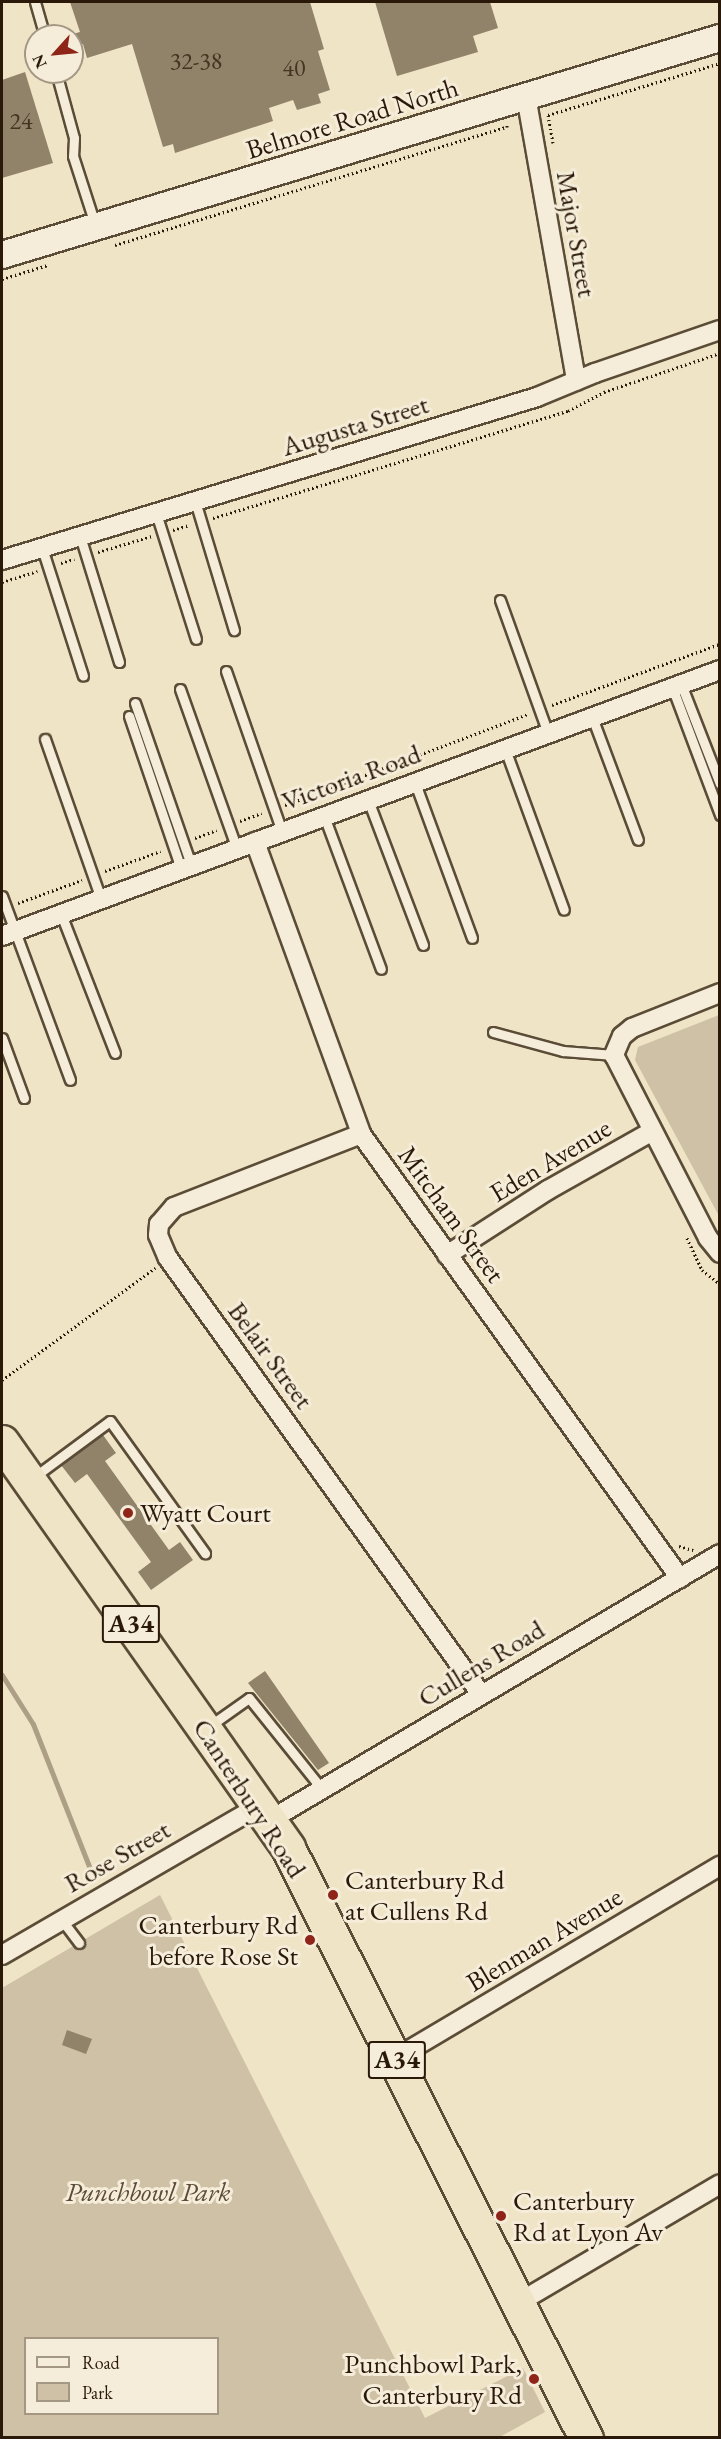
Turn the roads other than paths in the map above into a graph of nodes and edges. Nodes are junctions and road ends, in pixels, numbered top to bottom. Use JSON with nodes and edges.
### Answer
{"nodes":[{"id":1,"x":35,"y":2,"type":"edge"},
{"id":2,"x":41,"y":24,"type":"edge"},
{"id":3,"x":720,"y":38,"type":"edge"},
{"id":4,"x":59,"y":84,"type":"edge"},
{"id":5,"x":526,"y":96,"type":"junction"},
{"id":6,"x":102,"y":237,"type":"junction"},
{"id":7,"x":2,"y":255,"type":"edge"},
{"id":8,"x":720,"y":330,"type":"edge"},
{"id":9,"x":576,"y":381,"type":"junction"},
{"id":10,"x":195,"y":501,"type":"junction"},
{"id":11,"x":156,"y":513,"type":"junction"},
{"id":12,"x":80,"y":536,"type":"junction"},
{"id":13,"x":42,"y":548,"type":"junction"},
{"id":14,"x":2,"y":560,"type":"edge"},
{"id":15,"x":500,"y":600,"type":"dead end"},
{"id":16,"x":234,"y":630,"type":"dead end"},
{"id":17,"x":196,"y":639,"type":"dead end"},
{"id":18,"x":119,"y":662,"type":"dead end"},
{"id":19,"x":720,"y":669,"type":"edge"},
{"id":20,"x":226,"y":671,"type":"dead end"},
{"id":21,"x":83,"y":676,"type":"dead end"},
{"id":22,"x":677,"y":685,"type":"junction"},
{"id":23,"x":180,"y":689,"type":"dead end"},
{"id":24,"x":135,"y":703,"type":"dead end"},
{"id":25,"x":129,"y":716,"type":"dead end"},
{"id":26,"x":592,"y":717,"type":"junction"},
{"id":27,"x":548,"y":733,"type":"junction"},
{"id":28,"x":45,"y":739,"type":"dead end"},
{"id":29,"x":505,"y":749,"type":"junction"},
{"id":30,"x":415,"y":783,"type":"junction"},
{"id":31,"x":720,"y":784,"type":"edge"},
{"id":32,"x":368,"y":800,"type":"junction"},
{"id":33,"x":720,"y":815,"type":"edge"},
{"id":34,"x":324,"y":816,"type":"junction"},
{"id":35,"x":282,"y":832,"type":"junction"},
{"id":36,"x":638,"y":840,"type":"dead end"},
{"id":37,"x":255,"y":842,"type":"junction"},
{"id":38,"x":237,"y":849,"type":"junction"},
{"id":39,"x":186,"y":867,"type":"junction"},
{"id":40,"x":2,"y":896,"type":"edge"},
{"id":41,"x":101,"y":899,"type":"junction"},
{"id":42,"x":564,"y":910,"type":"dead end"},
{"id":43,"x":61,"y":914,"type":"junction"},
{"id":44,"x":8,"y":933,"type":"edge"},
{"id":45,"x":472,"y":938,"type":"dead end"},
{"id":46,"x":423,"y":945,"type":"dead end"},
{"id":47,"x":381,"y":969,"type":"dead end"},
{"id":48,"x":720,"y":993,"type":"edge"},
{"id":49,"x":493,"y":1032,"type":"dead end"},
{"id":50,"x":2,"y":1038,"type":"edge"},
{"id":51,"x":115,"y":1053,"type":"dead end"},
{"id":52,"x":614,"y":1055,"type":"junction"},
{"id":53,"x":70,"y":1080,"type":"dead end"},
{"id":54,"x":24,"y":1098,"type":"dead end"},
{"id":55,"x":651,"y":1132,"type":"junction"},
{"id":56,"x":361,"y":1134,"type":"junction"},
{"id":57,"x":717,"y":1251,"type":"edge"},
{"id":58,"x":447,"y":1255,"type":"junction"},
{"id":59,"x":2,"y":1442,"type":"edge"},
{"id":60,"x":29,"y":1480,"type":"junction"},
{"id":61,"x":205,"y":1552,"type":"dead end"},
{"id":62,"x":720,"y":1554,"type":"edge"},
{"id":63,"x":680,"y":1578,"type":"junction"},
{"id":64,"x":482,"y":1694,"type":"junction"},
{"id":65,"x":206,"y":1728,"type":"junction"},
{"id":66,"x":322,"y":1789,"type":"junction"},
{"id":67,"x":265,"y":1813,"type":"junction"},
{"id":68,"x":720,"y":1866,"type":"edge"},
{"id":69,"x":61,"y":1919,"type":"junction"},
{"id":70,"x":79,"y":1943,"type":"dead end"},
{"id":71,"x":4,"y":1948,"type":"edge"},
{"id":72,"x":396,"y":2058,"type":"junction"},
{"id":73,"x":720,"y":2184,"type":"edge"},
{"id":74,"x":518,"y":2303,"type":"junction"},
{"id":75,"x":586,"y":2438,"type":"edge"}],
"edges":[{"from":1,"to":2,"type":"lane"},
{"from":3,"to":5,"type":"main road","name":"Belmore Road North"},
{"from":4,"to":6,"type":"lane"},
{"from":5,"to":6,"type":"main road","name":"Belmore Road North"},
{"from":5,"to":9,"type":"street","name":"Major Street"},
{"from":6,"to":7,"type":"main road","name":"Belmore Road North"},
{"from":8,"to":9,"type":"street","name":"Augusta Street"},
{"from":9,"to":10,"type":"street","name":"Augusta Street"},
{"from":10,"to":11,"type":"street","name":"Augusta Street"},
{"from":10,"to":16,"type":"lane"},
{"from":11,"to":12,"type":"street","name":"Augusta Street"},
{"from":11,"to":17,"type":"lane"},
{"from":12,"to":13,"type":"street","name":"Augusta Street"},
{"from":12,"to":18,"type":"lane"},
{"from":13,"to":14,"type":"street","name":"Augusta Street"},
{"from":13,"to":21,"type":"lane"},
{"from":15,"to":27,"type":"lane"},
{"from":19,"to":22,"type":"street","name":"Victoria Road"},
{"from":20,"to":35,"type":"lane"},
{"from":22,"to":26,"type":"street","name":"Victoria Road"},
{"from":22,"to":31,"type":"lane"},
{"from":22,"to":33,"type":"lane"},
{"from":23,"to":38,"type":"lane"},
{"from":24,"to":39,"type":"lane"},
{"from":25,"to":39,"type":"lane"},
{"from":26,"to":27,"type":"street","name":"Victoria Road"},
{"from":26,"to":36,"type":"lane"},
{"from":27,"to":29,"type":"street","name":"Victoria Road"},
{"from":28,"to":41,"type":"lane"},
{"from":29,"to":30,"type":"street","name":"Victoria Road"},
{"from":29,"to":42,"type":"lane"},
{"from":30,"to":32,"type":"street","name":"Victoria Road"},
{"from":30,"to":45,"type":"lane"},
{"from":32,"to":34,"type":"street","name":"Victoria Road"},
{"from":32,"to":46,"type":"lane"},
{"from":34,"to":35,"type":"street","name":"Victoria Road"},
{"from":34,"to":47,"type":"lane"},
{"from":35,"to":37,"type":"street","name":"Victoria Road"},
{"from":37,"to":38,"type":"street","name":"Victoria Road"},
{"from":37,"to":56,"type":"street","name":"Mitcham Street"},
{"from":38,"to":39,"type":"street","name":"Victoria Road"},
{"from":39,"to":41,"type":"street","name":"Victoria Road"},
{"from":40,"to":44,"type":"lane"},
{"from":41,"to":43,"type":"street","name":"Victoria Road"},
{"from":43,"to":44,"type":"street","name":"Victoria Road"},
{"from":43,"to":51,"type":"lane"},
{"from":44,"to":53,"type":"lane"},
{"from":48,"to":52,"type":"street"},
{"from":49,"to":52,"type":"lane"},
{"from":50,"to":54,"type":"lane"},
{"from":52,"to":55,"type":"street"},
{"from":55,"to":57,"type":"street"},
{"from":55,"to":58,"type":"street","name":"Eden Avenue"},
{"from":56,"to":58,"type":"street","name":"Mitcham Street"},
{"from":56,"to":64,"type":"street","name":"Belair Street"},
{"from":58,"to":63,"type":"street","name":"Mitcham Street"},
{"from":59,"to":60,"type":"highway","name":"Canterbury Road","number":"A34"},
{"from":60,"to":61,"type":"lane"},
{"from":60,"to":65,"type":"highway","name":"Canterbury Road","number":"A34"},
{"from":62,"to":63,"type":"street","name":"Cullens Road"},
{"from":63,"to":64,"type":"street","name":"Cullens Road"},
{"from":64,"to":66,"type":"street","name":"Cullens Road"},
{"from":65,"to":66,"type":"lane"},
{"from":65,"to":67,"type":"highway","name":"Canterbury Road","number":"A34"},
{"from":66,"to":67,"type":"street","name":"Cullens Road"},
{"from":67,"to":69,"type":"street","name":"Rose Street"},
{"from":67,"to":72,"type":"highway","name":"Canterbury Road","number":"A34"},
{"from":68,"to":72,"type":"street","name":"Blenman Avenue"},
{"from":69,"to":70,"type":"lane"},
{"from":69,"to":71,"type":"street","name":"Rose Street"},
{"from":72,"to":74,"type":"highway","name":"Canterbury Road","number":"A34"},
{"from":73,"to":74,"type":"street"},
{"from":74,"to":75,"type":"highway","name":"Canterbury Road","number":"A34"}]}
